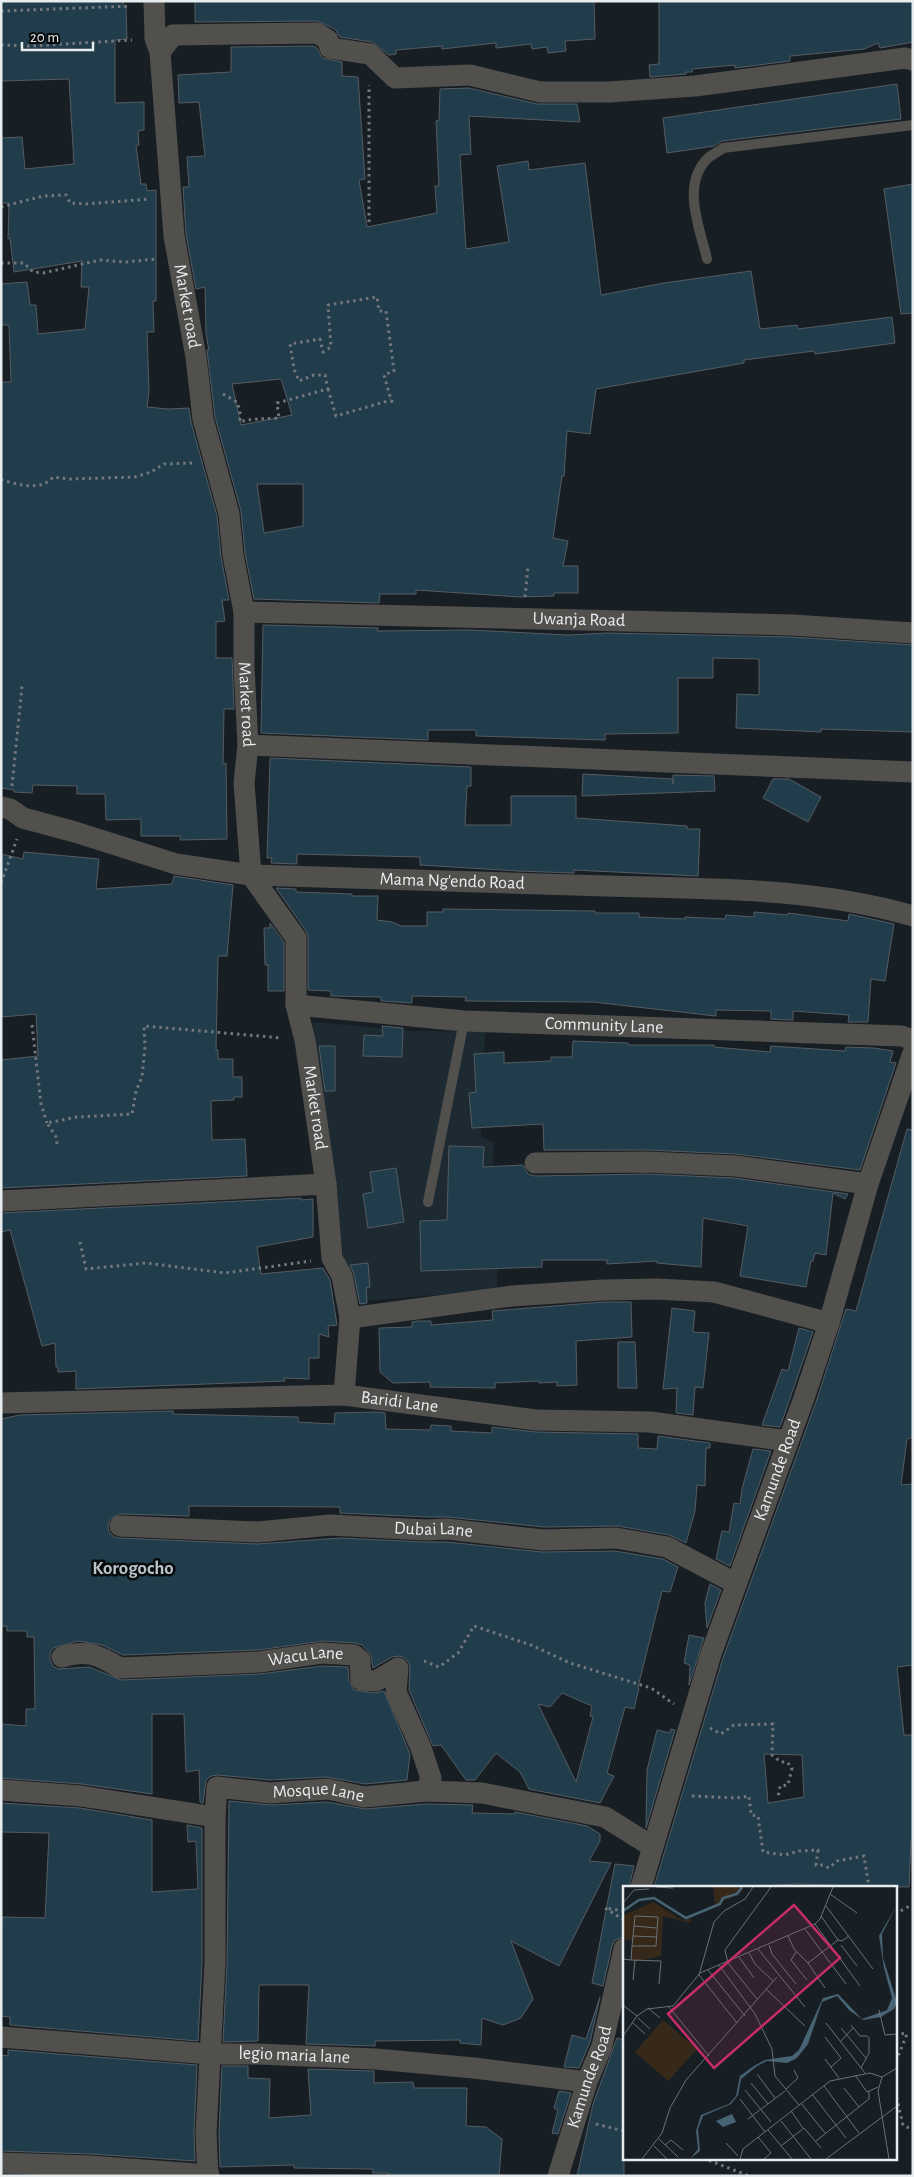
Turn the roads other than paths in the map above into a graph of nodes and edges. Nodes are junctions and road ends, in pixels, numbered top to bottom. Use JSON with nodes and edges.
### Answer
{"nodes":[{"id":1,"x":154,"y":3,"type":"edge"},
{"id":2,"x":158,"y":45,"type":"junction"},
{"id":3,"x":913,"y":60,"type":"edge"},
{"id":4,"x":913,"y":125,"type":"edge"},
{"id":5,"x":707,"y":259,"type":"dead end"},
{"id":6,"x":244,"y":612,"type":"junction"},
{"id":7,"x":913,"y":633,"type":"edge"},
{"id":8,"x":248,"y":744,"type":"junction"},
{"id":9,"x":913,"y":772,"type":"edge"},
{"id":10,"x":12,"y":811,"type":"edge"},
{"id":11,"x":251,"y":876,"type":"junction"},
{"id":12,"x":913,"y":916,"type":"edge"},
{"id":13,"x":296,"y":1005,"type":"junction"},
{"id":14,"x":464,"y":1021,"type":"junction"},
{"id":15,"x":913,"y":1040,"type":"edge"},
{"id":16,"x":913,"y":1053,"type":"edge"},
{"id":17,"x":535,"y":1162,"type":"dead end"},
{"id":18,"x":326,"y":1184,"type":"junction"},
{"id":19,"x":868,"y":1184,"type":"junction"},
{"id":20,"x":1,"y":1201,"type":"edge"},
{"id":21,"x":428,"y":1202,"type":"dead end"},
{"id":22,"x":350,"y":1318,"type":"junction"},
{"id":23,"x":829,"y":1323,"type":"junction"},
{"id":24,"x":344,"y":1395,"type":"junction"},
{"id":25,"x":5,"y":1403,"type":"edge"},
{"id":26,"x":788,"y":1441,"type":"junction"},
{"id":27,"x":120,"y":1526,"type":"dead end"},
{"id":28,"x":736,"y":1583,"type":"junction"},
{"id":29,"x":62,"y":1657,"type":"dead end"},
{"id":30,"x":1,"y":1790,"type":"edge"},
{"id":31,"x":426,"y":1791,"type":"junction"},
{"id":32,"x":215,"y":1817,"type":"junction"},
{"id":33,"x":653,"y":1847,"type":"junction"},
{"id":34,"x":641,"y":1886,"type":"edge"},
{"id":35,"x":623,"y":1953,"type":"edge"},
{"id":36,"x":1,"y":2037,"type":"edge"},
{"id":37,"x":210,"y":2054,"type":"junction"},
{"id":38,"x":587,"y":2082,"type":"junction"},
{"id":39,"x":1,"y":2163,"type":"edge"},
{"id":40,"x":213,"y":2175,"type":"edge"},
{"id":41,"x":558,"y":2176,"type":"edge"}],
"edges":[{"from":1,"to":2,"type":"street","name":"Market road"},
{"from":2,"to":3,"type":"street"},
{"from":2,"to":6,"type":"street","name":"Market road"},
{"from":4,"to":5,"type":"lane"},
{"from":6,"to":7,"type":"street","name":"Uwanja Road"},
{"from":6,"to":8,"type":"street","name":"Market road"},
{"from":8,"to":9,"type":"street"},
{"from":8,"to":11,"type":"street","name":"Market road"},
{"from":10,"to":11,"type":"street","name":"Mama Ng'endo Road"},
{"from":11,"to":12,"type":"street","name":"Mama Ng'endo Road"},
{"from":11,"to":13,"type":"street","name":"Market road"},
{"from":13,"to":14,"type":"street","name":"Community Lane"},
{"from":13,"to":18,"type":"street","name":"Market road"},
{"from":14,"to":15,"type":"street","name":"Community Lane"},
{"from":14,"to":21,"type":"lane"},
{"from":16,"to":19,"type":"street","name":"Kamunde Road"},
{"from":17,"to":19,"type":"street"},
{"from":18,"to":20,"type":"street"},
{"from":18,"to":22,"type":"street","name":"Market road"},
{"from":19,"to":23,"type":"street","name":"Kamunde Road"},
{"from":22,"to":23,"type":"street"},
{"from":22,"to":24,"type":"street","name":"Market road"},
{"from":23,"to":26,"type":"street","name":"Kamunde Road"},
{"from":24,"to":25,"type":"street","name":"Baridi Lane"},
{"from":24,"to":26,"type":"street","name":"Baridi Lane"},
{"from":26,"to":28,"type":"street","name":"Kamunde Road"},
{"from":27,"to":28,"type":"street","name":"Dubai Lane"},
{"from":28,"to":33,"type":"street","name":"Kamunde Road"},
{"from":29,"to":31,"type":"street","name":"Wacu Lane"},
{"from":30,"to":32,"type":"street"},
{"from":31,"to":32,"type":"street","name":"Mosque Lane"},
{"from":31,"to":33,"type":"street","name":"Mosque Lane"},
{"from":32,"to":37,"type":"street"},
{"from":33,"to":34,"type":"street","name":"Kamunde Road"},
{"from":35,"to":38,"type":"street","name":"Kamunde Road"},
{"from":36,"to":37,"type":"street","name":"legio maria lane"},
{"from":37,"to":38,"type":"street","name":"legio maria lane"},
{"from":37,"to":40,"type":"street"},
{"from":38,"to":41,"type":"street","name":"Kamunde Road"},
{"from":39,"to":40,"type":"street"}]}
